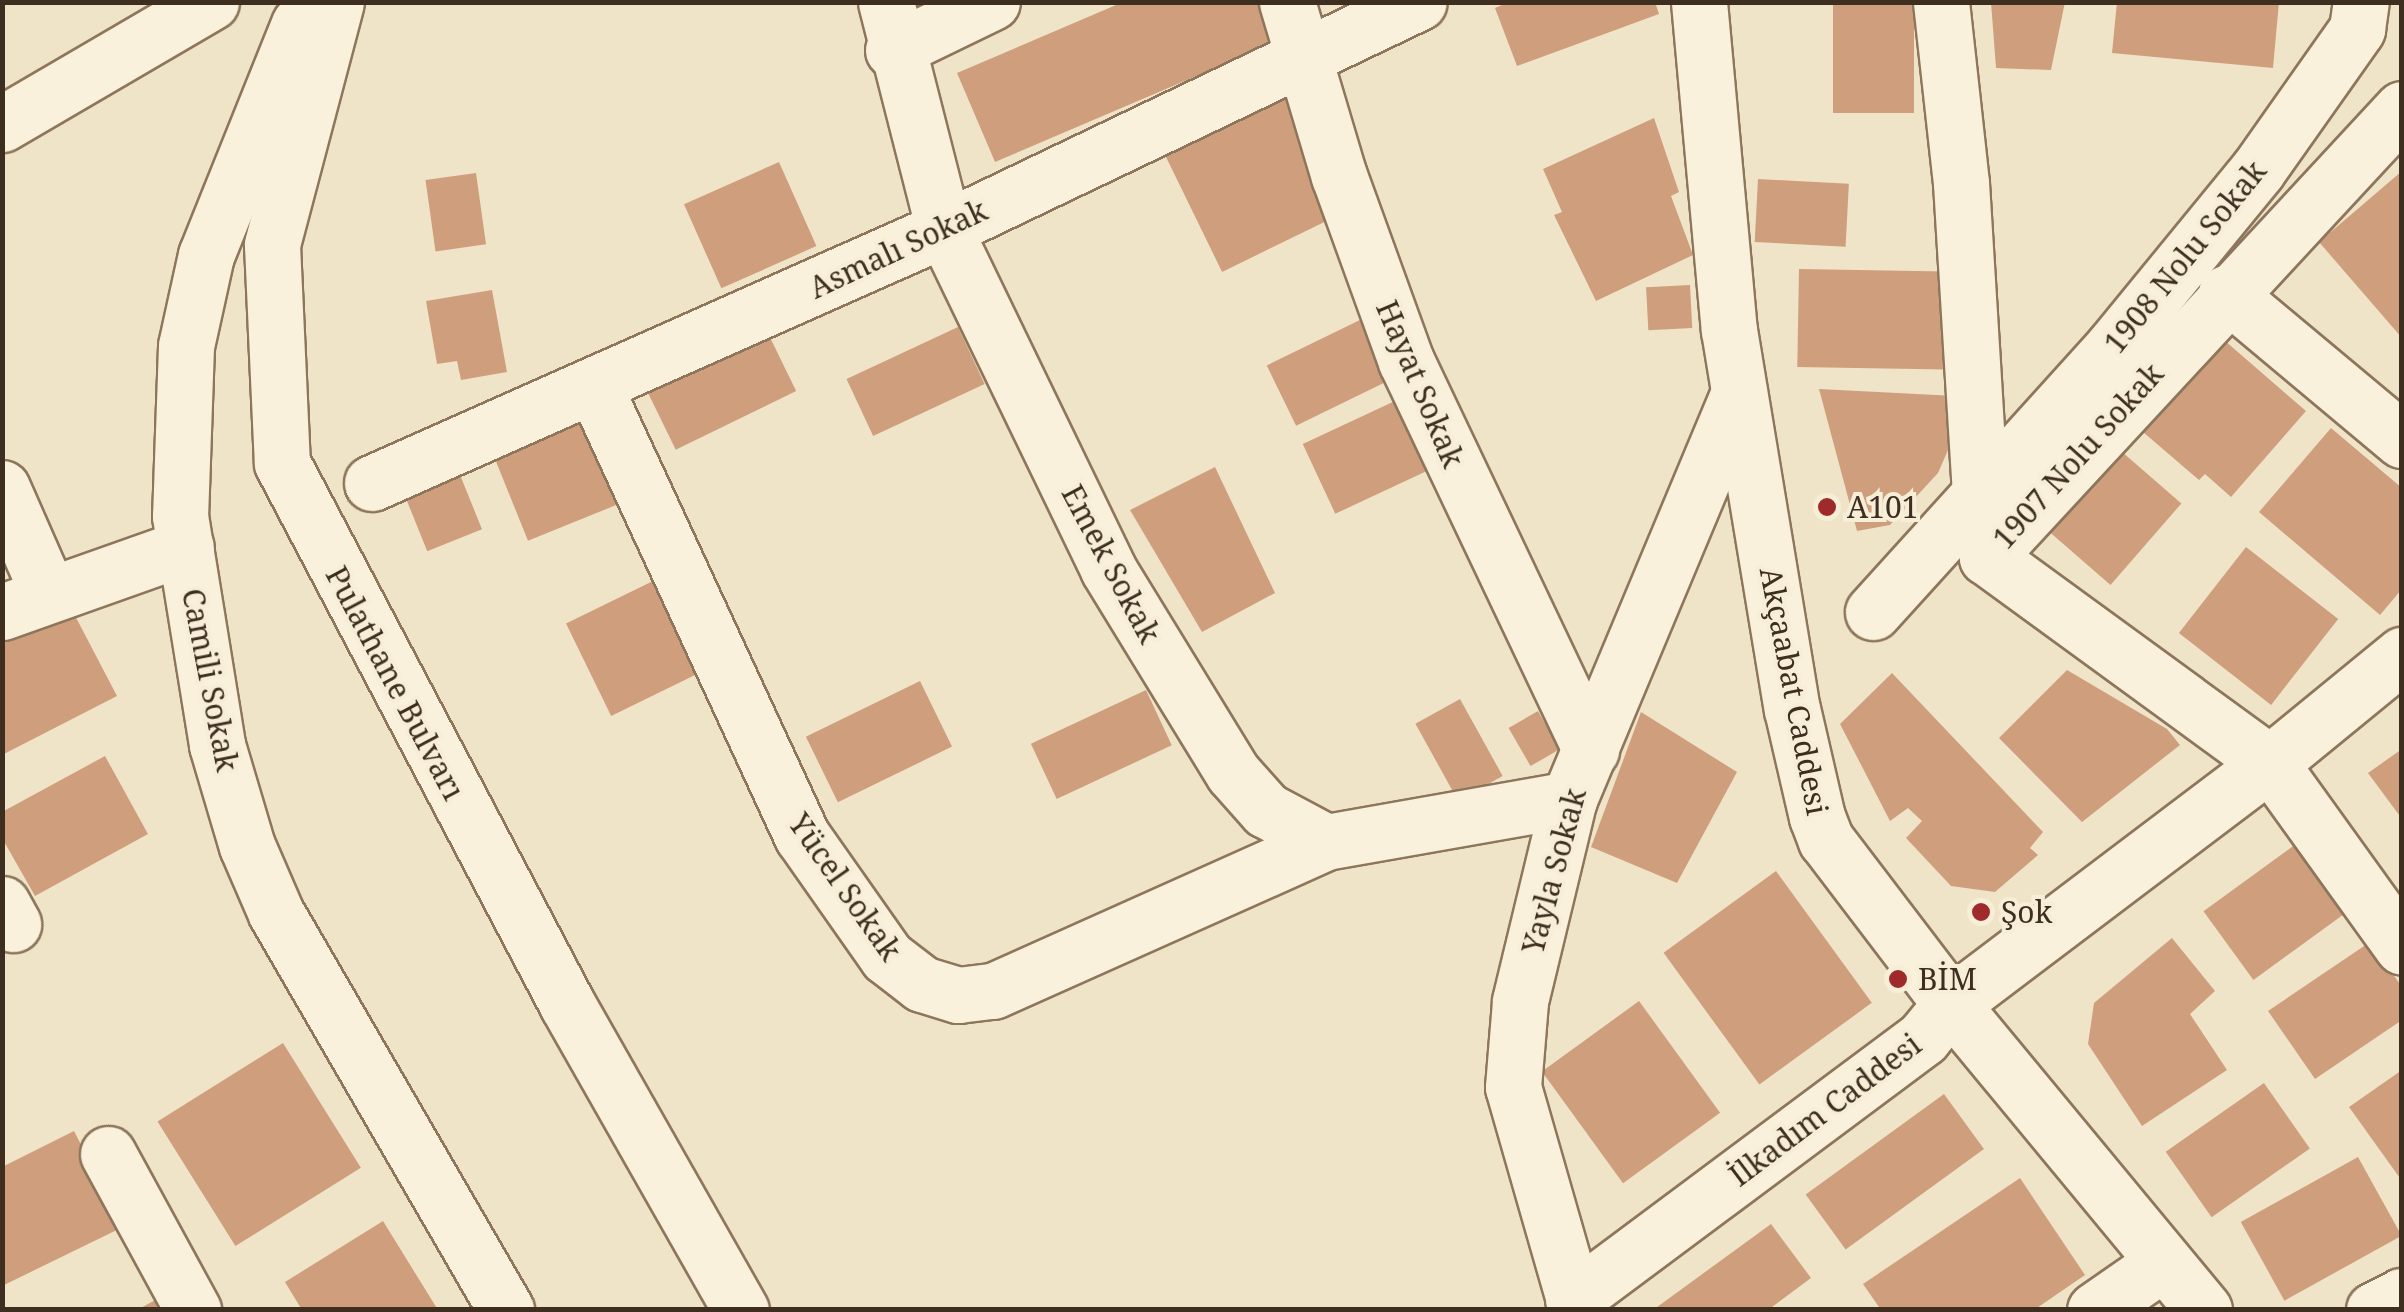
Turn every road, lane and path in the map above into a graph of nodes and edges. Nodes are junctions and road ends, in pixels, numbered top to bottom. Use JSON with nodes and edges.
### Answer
{"nodes":[{"id":1,"x":211,"y":2,"type":"edge"},
{"id":2,"x":305,"y":2,"type":"edge"},
{"id":3,"x":336,"y":2,"type":"edge"},
{"id":4,"x":992,"y":2,"type":"edge"},
{"id":5,"x":1287,"y":2,"type":"edge"},
{"id":6,"x":1419,"y":2,"type":"edge"},
{"id":7,"x":1699,"y":2,"type":"edge"},
{"id":8,"x":1941,"y":2,"type":"edge"},
{"id":9,"x":2361,"y":2,"type":"edge"},
{"id":10,"x":889,"y":26,"type":"edge"},
{"id":11,"x":1306,"y":56,"type":"junction"},
{"id":12,"x":2402,"y":110,"type":"edge"},
{"id":13,"x":2,"y":124,"type":"edge"},
{"id":14,"x":944,"y":229,"type":"junction"},
{"id":15,"x":2226,"y":293,"type":"junction"},
{"id":16,"x":594,"y":386,"type":"junction"},
{"id":17,"x":1739,"y":393,"type":"junction"},
{"id":18,"x":2402,"y":440,"type":"edge"},
{"id":19,"x":372,"y":482,"type":"dead end"},
{"id":20,"x":2,"y":488,"type":"edge"},
{"id":21,"x":1980,"y":517,"type":"junction"},
{"id":22,"x":186,"y":547,"type":"junction"},
{"id":23,"x":25,"y":602,"type":"edge"},
{"id":24,"x":1873,"y":612,"type":"dead end"},
{"id":25,"x":2402,"y":655,"type":"edge"},
{"id":26,"x":1591,"y":750,"type":"junction"},
{"id":27,"x":2270,"y":764,"type":"junction"},
{"id":28,"x":1570,"y":799,"type":"junction"},
{"id":29,"x":1326,"y":842,"type":"junction"},
{"id":30,"x":2402,"y":947,"type":"edge"},
{"id":31,"x":1950,"y":1004,"type":"junction"},
{"id":32,"x":108,"y":1154,"type":"dead end"},
{"id":33,"x":2164,"y":1262,"type":"junction"},
{"id":34,"x":2402,"y":1296,"type":"edge"},
{"id":35,"x":1575,"y":1304,"type":"edge"},
{"id":36,"x":193,"y":1310,"type":"edge"},
{"id":37,"x":506,"y":1310,"type":"edge"},
{"id":38,"x":741,"y":1310,"type":"edge"},
{"id":39,"x":2095,"y":1310,"type":"edge"},
{"id":40,"x":2204,"y":1310,"type":"edge"},
{"id":41,"x":2374,"y":1310,"type":"edge"}],
"edges":[{"from":1,"to":13,"type":"street"},
{"from":2,"to":22,"type":"street","name":"Camili Sokak"},
{"from":3,"to":38,"type":"street","name":"Pulathane Bulvarı"},
{"from":4,"to":10,"type":"street"},
{"from":5,"to":11,"type":"street","name":"Hayat Sokak"},
{"from":6,"to":11,"type":"street","name":"Asmalı Sokak"},
{"from":7,"to":17,"type":"street","name":"Akçaabat Caddesi"},
{"from":8,"to":21,"type":"street"},
{"from":9,"to":21,"type":"street","name":"1908 Nolu Sokak"},
{"from":10,"to":14,"type":"street","name":"Emek Sokak"},
{"from":11,"to":14,"type":"street","name":"Asmalı Sokak"},
{"from":11,"to":26,"type":"street","name":"Hayat Sokak"},
{"from":12,"to":15,"type":"street","name":"1907 Nolu Sokak"},
{"from":14,"to":16,"type":"street","name":"Asmalı Sokak"},
{"from":14,"to":29,"type":"street","name":"Emek Sokak"},
{"from":15,"to":18,"type":"street"},
{"from":15,"to":21,"type":"street","name":"1907 Nolu Sokak"},
{"from":16,"to":19,"type":"street","name":"Asmalı Sokak"},
{"from":16,"to":29,"type":"street","name":"Yücel Sokak"},
{"from":17,"to":26,"type":"street","name":"Yayla Sokak"},
{"from":17,"to":31,"type":"street","name":"Akçaabat Caddesi"},
{"from":20,"to":23,"type":"street"},
{"from":21,"to":24,"type":"street","name":"1908 Nolu Sokak"},
{"from":21,"to":27,"type":"street","name":"1907 Nolu Sokak"},
{"from":22,"to":23,"type":"street"},
{"from":22,"to":37,"type":"street","name":"Camili Sokak"},
{"from":25,"to":27,"type":"street","name":"İlkadım Caddesi"},
{"from":26,"to":28,"type":"street","name":"Yayla Sokak"},
{"from":27,"to":30,"type":"street","name":"1907 Nolu Sokak"},
{"from":27,"to":31,"type":"street","name":"İlkadım Caddesi"},
{"from":28,"to":29,"type":"street"},
{"from":28,"to":35,"type":"street","name":"Yayla Sokak"},
{"from":31,"to":33,"type":"street","name":"Akçaabat Caddesi"},
{"from":31,"to":35,"type":"street","name":"İlkadım Caddesi"},
{"from":32,"to":36,"type":"street"},
{"from":33,"to":39,"type":"street"},
{"from":33,"to":40,"type":"street","name":"Akçaabat Caddesi"},
{"from":34,"to":41,"type":"street"}]}
